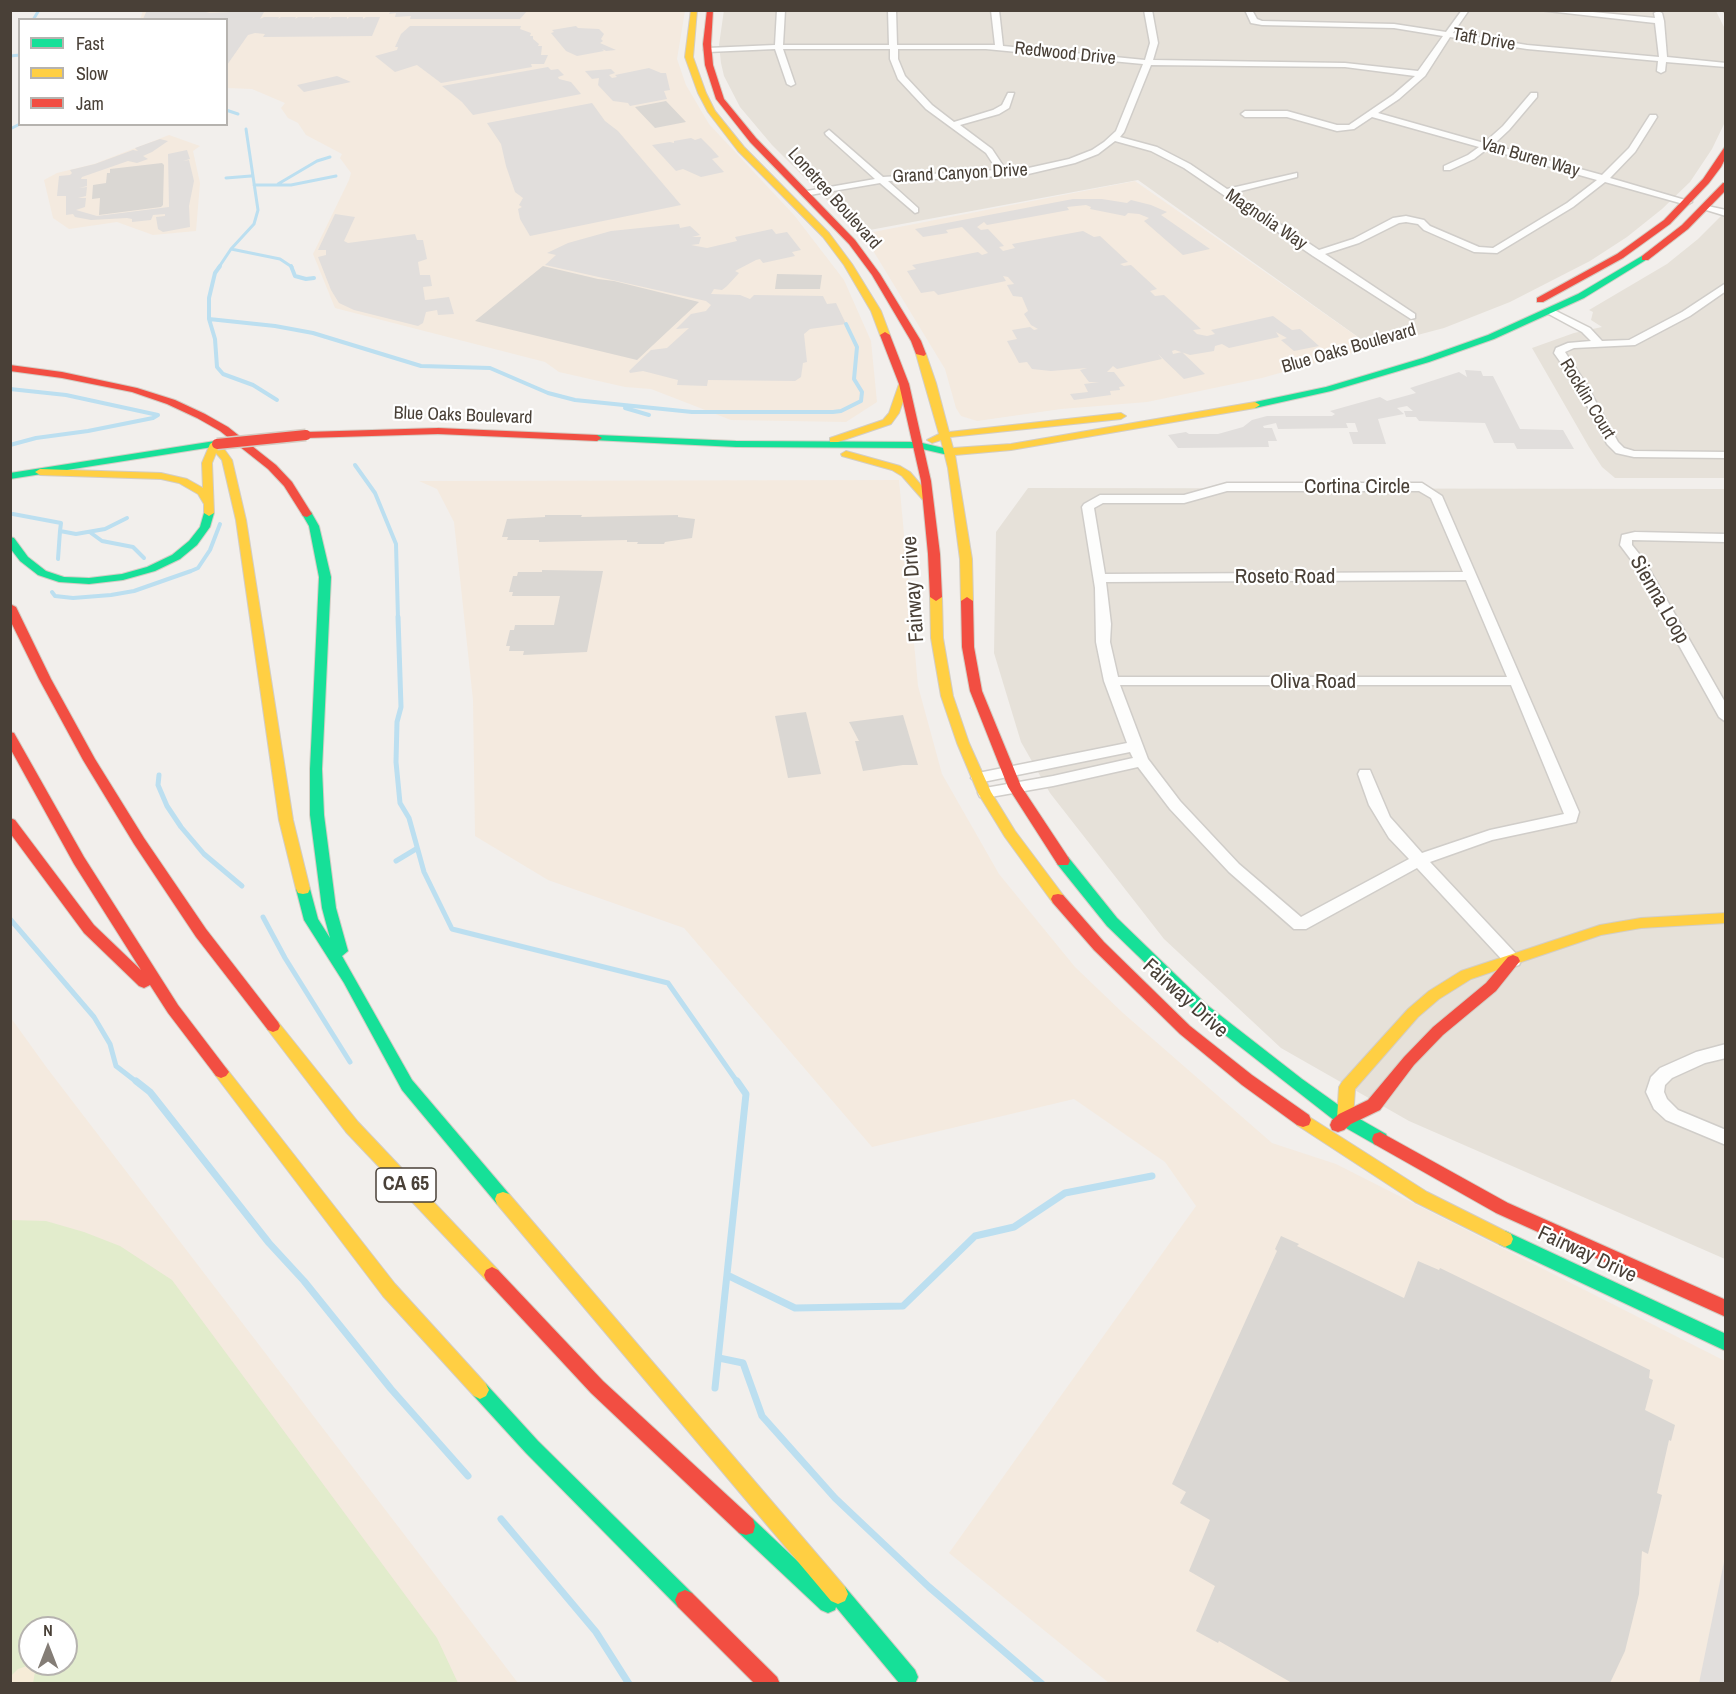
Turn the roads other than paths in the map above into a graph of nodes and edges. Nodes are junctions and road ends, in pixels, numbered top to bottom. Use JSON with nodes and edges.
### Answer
{"nodes":[{"id":1,"x":694,"y":10,"type":"edge"},
{"id":2,"x":710,"y":10,"type":"edge"},
{"id":3,"x":781,"y":10,"type":"edge"},
{"id":4,"x":892,"y":10,"type":"edge"},
{"id":5,"x":995,"y":10,"type":"edge"},
{"id":6,"x":1148,"y":10,"type":"edge"},
{"id":7,"x":1248,"y":10,"type":"edge"},
{"id":8,"x":1466,"y":10,"type":"edge"},
{"id":9,"x":1542,"y":10,"type":"edge"},
{"id":10,"x":1657,"y":10,"type":"edge"},
{"id":11,"x":1660,"y":21,"type":"junction"},
{"id":12,"x":1449,"y":34,"type":"junction"},
{"id":13,"x":894,"y":46,"type":"junction"},
{"id":14,"x":778,"y":47,"type":"junction"},
{"id":15,"x":999,"y":47,"type":"junction"},
{"id":16,"x":708,"y":50,"type":"junction"},
{"id":17,"x":688,"y":51,"type":"junction"},
{"id":18,"x":1662,"y":59,"type":"junction"},
{"id":19,"x":1148,"y":62,"type":"junction"},
{"id":20,"x":1725,"y":65,"type":"edge"},
{"id":21,"x":1661,"y":71,"type":"dead end"},
{"id":22,"x":1422,"y":74,"type":"junction"},
{"id":23,"x":791,"y":84,"type":"dead end"},
{"id":24,"x":1011,"y":94,"type":"dead end"},
{"id":25,"x":1534,"y":95,"type":"dead end"},
{"id":26,"x":1245,"y":114,"type":"dead end"},
{"id":27,"x":1372,"y":114,"type":"junction"},
{"id":28,"x":1653,"y":117,"type":"dead end"},
{"id":29,"x":952,"y":125,"type":"junction"},
{"id":30,"x":829,"y":133,"type":"dead end"},
{"id":31,"x":1115,"y":138,"type":"junction"},
{"id":32,"x":1486,"y":146,"type":"junction"},
{"id":33,"x":1725,"y":147,"type":"edge"},
{"id":34,"x":1447,"y":168,"type":"dead end"},
{"id":35,"x":1004,"y":174,"type":"junction"},
{"id":36,"x":1294,"y":175,"type":"dead end"},
{"id":37,"x":881,"y":179,"type":"junction"},
{"id":38,"x":1603,"y":179,"type":"junction"},
{"id":39,"x":1725,"y":185,"type":"edge"},
{"id":40,"x":1225,"y":192,"type":"junction"},
{"id":41,"x":807,"y":194,"type":"junction"},
{"id":42,"x":790,"y":198,"type":"junction"},
{"id":43,"x":1688,"y":202,"type":"junction"},
{"id":44,"x":1706,"y":207,"type":"junction"},
{"id":45,"x":915,"y":210,"type":"dead end"},
{"id":46,"x":1725,"y":213,"type":"edge"},
{"id":47,"x":1316,"y":254,"type":"junction"},
{"id":48,"x":1725,"y":286,"type":"edge"},
{"id":49,"x":1550,"y":312,"type":"junction"},
{"id":50,"x":1411,"y":316,"type":"dead end"},
{"id":51,"x":1599,"y":344,"type":"junction"},
{"id":52,"x":10,"y":369,"type":"edge"},
{"id":53,"x":904,"y":384,"type":"junction"},
{"id":54,"x":945,"y":435,"type":"junction"},
{"id":55,"x":216,"y":444,"type":"junction"},
{"id":56,"x":918,"y":445,"type":"junction"},
{"id":57,"x":814,"y":446,"type":"junction"},
{"id":58,"x":949,"y":452,"type":"junction"},
{"id":59,"x":1725,"y":455,"type":"edge"},
{"id":60,"x":40,"y":472,"type":"junction"},
{"id":61,"x":16,"y":476,"type":"edge"},
{"id":62,"x":927,"y":498,"type":"junction"},
{"id":63,"x":209,"y":504,"type":"junction"},
{"id":64,"x":1725,"y":538,"type":"edge"},
{"id":65,"x":10,"y":540,"type":"edge"},
{"id":66,"x":1470,"y":576,"type":"junction"},
{"id":67,"x":1099,"y":578,"type":"junction"},
{"id":68,"x":10,"y":607,"type":"edge"},
{"id":69,"x":1112,"y":681,"type":"junction"},
{"id":70,"x":1515,"y":681,"type":"junction"},
{"id":71,"x":1725,"y":717,"type":"edge"},
{"id":72,"x":10,"y":736,"type":"edge"},
{"id":73,"x":1134,"y":746,"type":"junction"},
{"id":74,"x":1142,"y":761,"type":"junction"},
{"id":75,"x":1008,"y":771,"type":"junction"},
{"id":76,"x":1365,"y":774,"type":"dead end"},
{"id":77,"x":978,"y":778,"type":"junction"},
{"id":78,"x":1015,"y":787,"type":"junction"},
{"id":79,"x":985,"y":793,"type":"junction"},
{"id":80,"x":10,"y":823,"type":"edge"},
{"id":81,"x":1419,"y":860,"type":"junction"},
{"id":82,"x":1725,"y":918,"type":"edge"},
{"id":83,"x":1514,"y":961,"type":"junction"},
{"id":84,"x":349,"y":979,"type":"junction"},
{"id":85,"x":173,"y":1009,"type":"junction"},
{"id":86,"x":1725,"y":1051,"type":"edge"},
{"id":87,"x":1345,"y":1119,"type":"junction"},
{"id":88,"x":1327,"y":1137,"type":"junction"},
{"id":89,"x":1725,"y":1138,"type":"edge"},
{"id":90,"x":1725,"y":1309,"type":"edge"},
{"id":91,"x":1725,"y":1342,"type":"edge"},
{"id":92,"x":912,"y":1680,"type":"edge"},
{"id":93,"x":770,"y":1683,"type":"edge"}],
"edges":[{"from":1,"to":17,"type":"main road","name":"Lonetree Boulevard"},
{"from":2,"to":16,"type":"main road","name":"Lonetree Boulevard"},
{"from":3,"to":14,"type":"street"},
{"from":4,"to":13,"type":"street"},
{"from":5,"to":15,"type":"street"},
{"from":6,"to":19,"type":"street","name":"Grand Canyon Drive"},
{"from":7,"to":12,"type":"street","name":"Taft Drive"},
{"from":8,"to":12,"type":"street"},
{"from":9,"to":11,"type":"street"},
{"from":10,"to":11,"type":"street"},
{"from":11,"to":18,"type":"street"},
{"from":12,"to":18,"type":"street","name":"Taft Drive"},
{"from":12,"to":22,"type":"street"},
{"from":13,"to":14,"type":"street","name":"Redwood Drive"},
{"from":13,"to":15,"type":"street","name":"Redwood Drive"},
{"from":13,"to":29,"type":"street"},
{"from":14,"to":16,"type":"street","name":"Redwood Drive"},
{"from":14,"to":23,"type":"street"},
{"from":15,"to":19,"type":"street","name":"Redwood Drive"},
{"from":16,"to":17,"type":"main road"},
{"from":16,"to":41,"type":"main road","name":"Lonetree Boulevard"},
{"from":17,"to":42,"type":"main road","name":"Lonetree Boulevard"},
{"from":18,"to":20,"type":"street","name":"Taft Drive"},
{"from":18,"to":21,"type":"street"},
{"from":19,"to":22,"type":"street","name":"Redwood Drive"},
{"from":19,"to":31,"type":"street","name":"Grand Canyon Drive"},
{"from":22,"to":27,"type":"street"},
{"from":24,"to":29,"type":"street"},
{"from":25,"to":32,"type":"street"},
{"from":26,"to":27,"type":"street"},
{"from":27,"to":32,"type":"street","name":"Van Buren Way"},
{"from":28,"to":38,"type":"street"},
{"from":29,"to":35,"type":"street"},
{"from":30,"to":37,"type":"street"},
{"from":31,"to":35,"type":"street","name":"Grand Canyon Drive"},
{"from":31,"to":40,"type":"street","name":"Magnolia Way"},
{"from":32,"to":34,"type":"street"},
{"from":32,"to":38,"type":"street","name":"Van Buren Way"},
{"from":33,"to":43,"type":"main road","name":"Blue Oaks Boulevard"},
{"from":35,"to":37,"type":"street","name":"Grand Canyon Drive"},
{"from":36,"to":40,"type":"street"},
{"from":37,"to":41,"type":"street","name":"Grand Canyon Drive"},
{"from":37,"to":45,"type":"street"},
{"from":38,"to":43,"type":"street","name":"Van Buren Way"},
{"from":38,"to":47,"type":"street"},
{"from":39,"to":44,"type":"main road","name":"Blue Oaks Boulevard"},
{"from":40,"to":47,"type":"street","name":"Magnolia Way"},
{"from":41,"to":42,"type":"main road"},
{"from":41,"to":54,"type":"main road","name":"Lonetree Boulevard"},
{"from":42,"to":53,"type":"main road","name":"Lonetree Boulevard"},
{"from":43,"to":44,"type":"main road"},
{"from":43,"to":54,"type":"main road","name":"Blue Oaks Boulevard"},
{"from":44,"to":46,"type":"street"},
{"from":44,"to":49,"type":"main road","name":"Blue Oaks Boulevard"},
{"from":47,"to":50,"type":"street","name":"Magnolia Way"},
{"from":48,"to":51,"type":"street","name":"Rocklin Court"},
{"from":49,"to":51,"type":"street"},
{"from":49,"to":58,"type":"main road","name":"Blue Oaks Boulevard"},
{"from":51,"to":59,"type":"street","name":"Rocklin Court"},
{"from":52,"to":84,"type":"main road"},
{"from":53,"to":56,"type":"main road","name":"Lonetree Boulevard"},
{"from":53,"to":57,"type":"main road"},
{"from":54,"to":56,"type":"main road","name":"Blue Oaks Boulevard"},
{"from":54,"to":58,"type":"main road","name":"Lonetree Boulevard"},
{"from":55,"to":57,"type":"main road","name":"Blue Oaks Boulevard","bridge":true},
{"from":55,"to":60,"type":"main road","name":"Blue Oaks Boulevard"},
{"from":55,"to":63,"type":"main road"},
{"from":55,"to":84,"type":"main road"},
{"from":56,"to":57,"type":"main road","name":"Blue Oaks Boulevard"},
{"from":56,"to":58,"type":"main road","name":"Blue Oaks Boulevard"},
{"from":56,"to":62,"type":"main road","name":"Fairway Drive"},
{"from":57,"to":62,"type":"main road"},
{"from":58,"to":75,"type":"main road","name":"Fairway Drive"},
{"from":60,"to":61,"type":"main road","name":"Blue Oaks Boulevard"},
{"from":60,"to":63,"type":"main road"},
{"from":62,"to":77,"type":"main road","name":"Fairway Drive"},
{"from":63,"to":65,"type":"main road"},
{"from":64,"to":71,"type":"street","name":"Sienna Loop"},
{"from":66,"to":67,"type":"street","name":"Roseto Road"},
{"from":66,"to":67,"type":"street","name":"Cortina Circle"},
{"from":66,"to":70,"type":"street","name":"Cortina Circle"},
{"from":67,"to":69,"type":"street","name":"Cortina Circle"},
{"from":68,"to":92,"type":"main road","number":"CA 65"},
{"from":69,"to":70,"type":"street","name":"Oliva Road"},
{"from":69,"to":73,"type":"street","name":"Cortina Circle"},
{"from":70,"to":81,"type":"street","name":"Cortina Circle"},
{"from":72,"to":85,"type":"main road"},
{"from":73,"to":74,"type":"street","name":"Cortina Circle"},
{"from":73,"to":75,"type":"street"},
{"from":74,"to":78,"type":"street"},
{"from":74,"to":81,"type":"street","name":"Cortina Circle"},
{"from":75,"to":77,"type":"street"},
{"from":75,"to":78,"type":"main road","name":"Fairway Drive"},
{"from":76,"to":81,"type":"street"},
{"from":77,"to":79,"type":"main road","name":"Fairway Drive"},
{"from":78,"to":79,"type":"street"},
{"from":78,"to":87,"type":"main road","name":"Fairway Drive"},
{"from":79,"to":88,"type":"main road","name":"Fairway Drive"},
{"from":80,"to":85,"type":"main road"},
{"from":81,"to":83,"type":"street"},
{"from":82,"to":83,"type":"main road"},
{"from":83,"to":87,"type":"main road"},
{"from":83,"to":87,"type":"main road"},
{"from":84,"to":92,"type":"main road"},
{"from":85,"to":93,"type":"main road"},
{"from":86,"to":89,"type":"street"},
{"from":87,"to":88,"type":"main road"},
{"from":87,"to":90,"type":"main road","name":"Fairway Drive"},
{"from":88,"to":91,"type":"main road","name":"Fairway Drive"}]}
